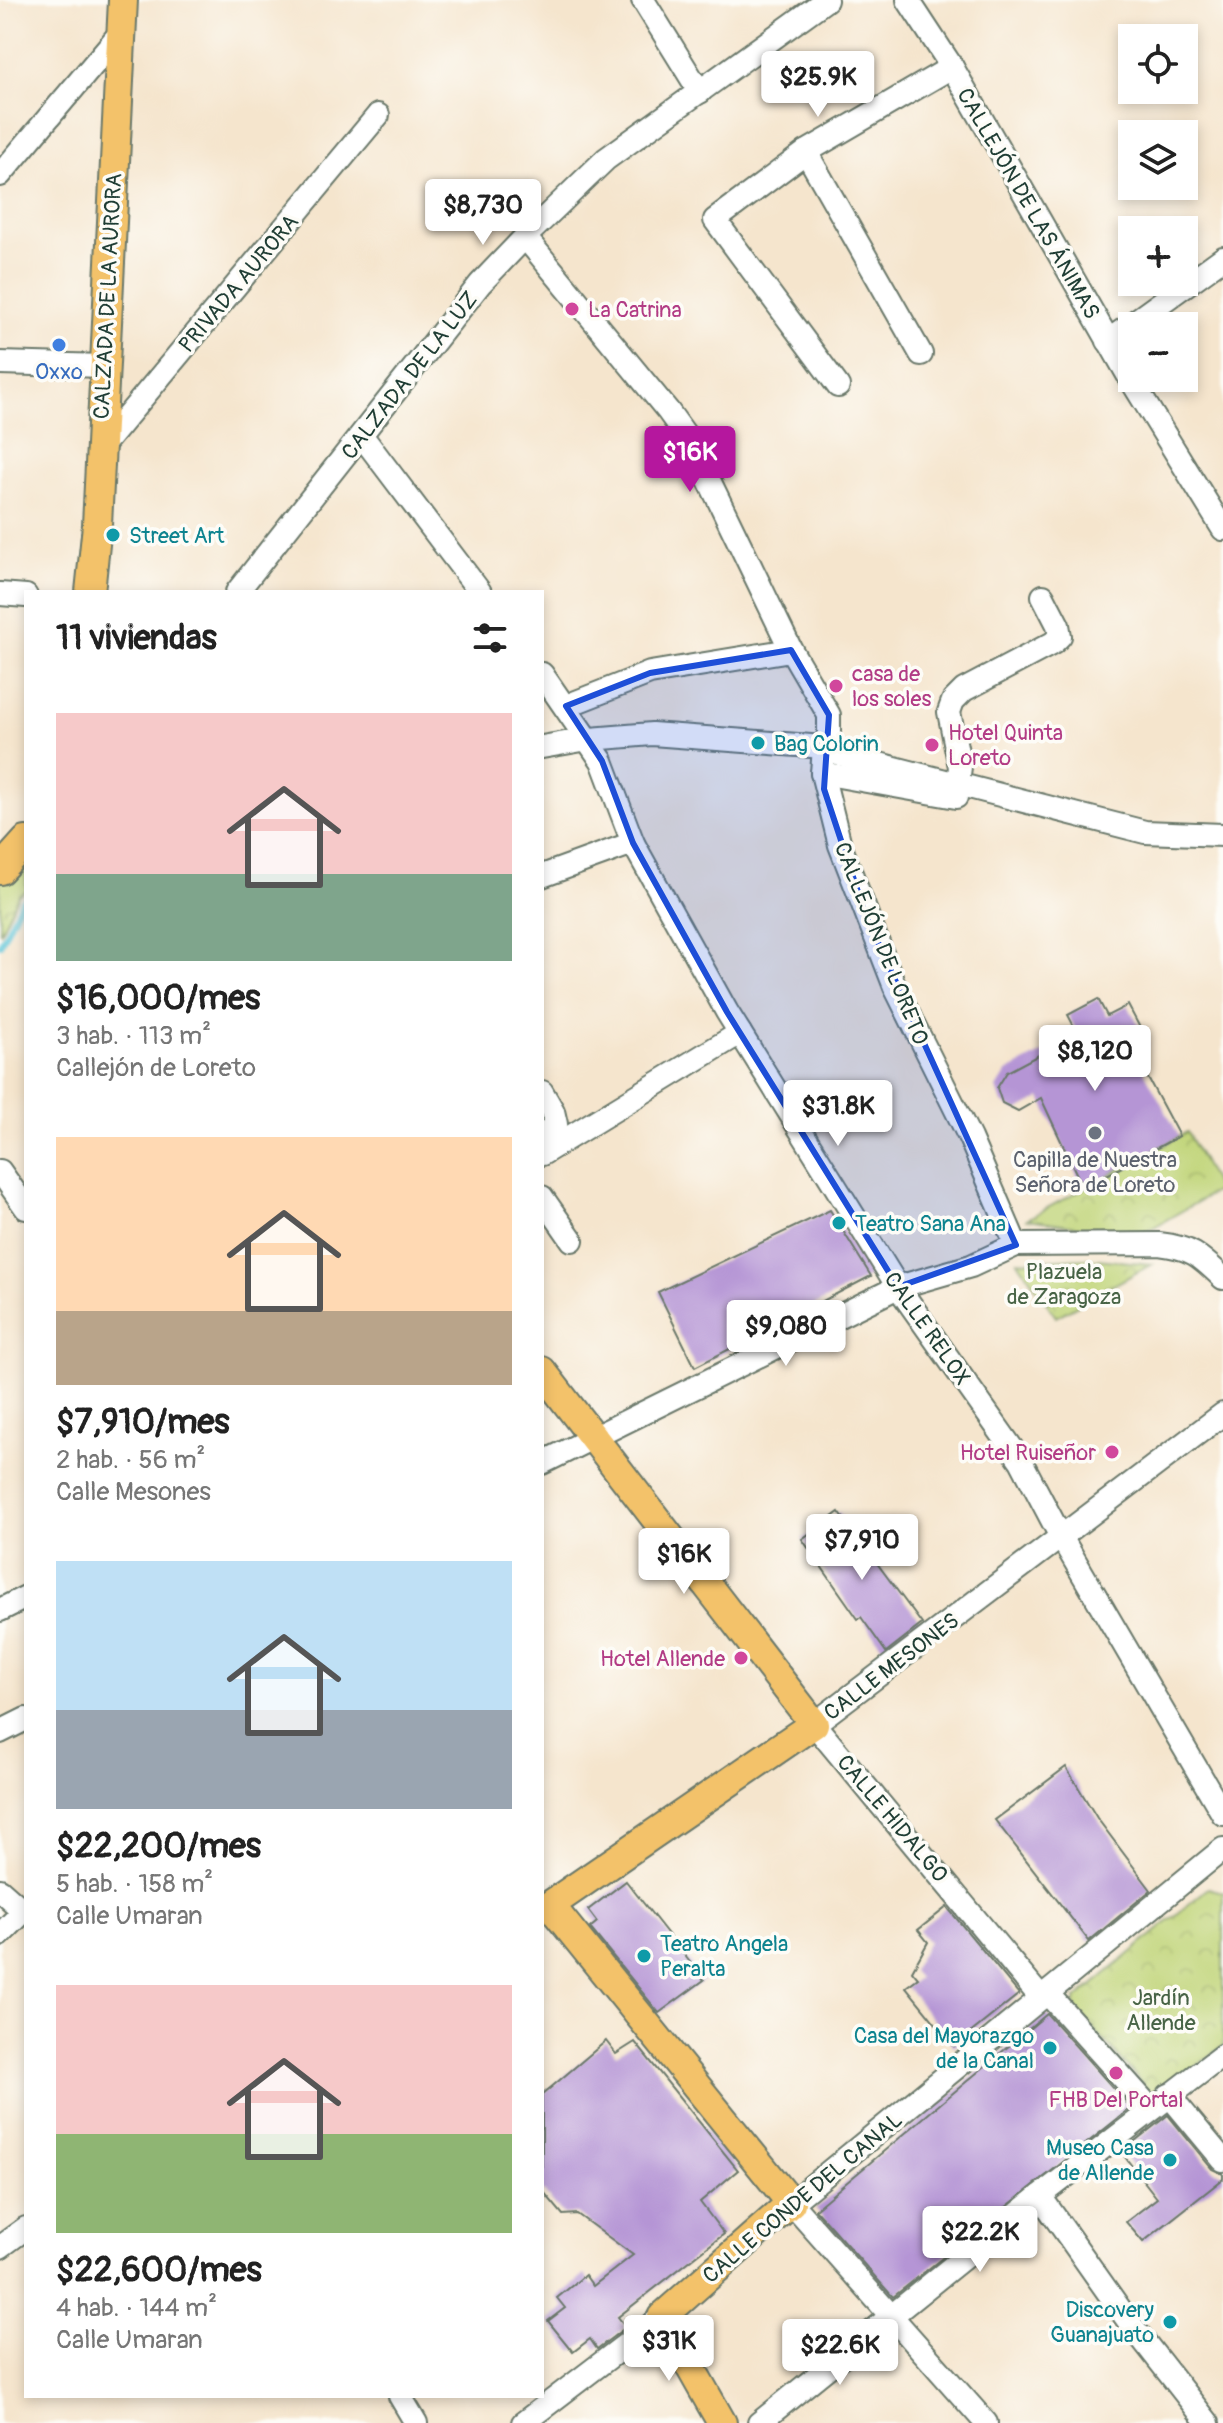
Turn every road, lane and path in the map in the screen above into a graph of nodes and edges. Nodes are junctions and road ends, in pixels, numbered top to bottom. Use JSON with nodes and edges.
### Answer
{"nodes":[{"id":1,"x":123,"y":0,"type":"edge"},
{"id":2,"x":643,"y":0,"type":"edge"},
{"id":3,"x":826,"y":0,"type":"edge"},
{"id":4,"x":908,"y":0,"type":"edge"},
{"id":5,"x":121,"y":32,"type":"junction"},
{"id":6,"x":952,"y":67,"type":"junction"},
{"id":7,"x":700,"y":92,"type":"junction"},
{"id":8,"x":378,"y":115,"type":"dead end"},
{"id":9,"x":806,"y":152,"type":"junction"},
{"id":10,"x":0,"y":175,"type":"edge"},
{"id":11,"x":525,"y":237,"type":"junction"},
{"id":12,"x":1223,"y":258,"type":"edge"},
{"id":13,"x":1108,"y":341,"type":"junction"},
{"id":14,"x":921,"y":354,"type":"dead end"},
{"id":15,"x":0,"y":363,"type":"edge"},
{"id":16,"x":104,"y":366,"type":"junction"},
{"id":17,"x":838,"y":386,"type":"dead end"},
{"id":18,"x":362,"y":436,"type":"junction"},
{"id":19,"x":99,"y":450,"type":"junction"},
{"id":20,"x":1223,"y":529,"type":"edge"},
{"id":21,"x":90,"y":590,"type":"edge"},
{"id":22,"x":239,"y":590,"type":"edge"},
{"id":23,"x":478,"y":590,"type":"edge"},
{"id":24,"x":0,"y":594,"type":"edge"},
{"id":25,"x":24,"y":596,"type":"edge"},
{"id":26,"x":1043,"y":596,"type":"dead end"},
{"id":27,"x":791,"y":650,"type":"junction"},
{"id":28,"x":544,"y":677,"type":"edge"},
{"id":29,"x":566,"y":706,"type":"junction"},
{"id":30,"x":589,"y":739,"type":"junction"},
{"id":31,"x":544,"y":747,"type":"edge"},
{"id":32,"x":824,"y":747,"type":"junction"},
{"id":33,"x":822,"y":773,"type":"junction"},
{"id":34,"x":959,"y":782,"type":"junction"},
{"id":35,"x":1223,"y":835,"type":"edge"},
{"id":36,"x":633,"y":843,"type":"junction"},
{"id":37,"x":544,"y":875,"type":"edge"},
{"id":38,"x":740,"y":1033,"type":"junction"},
{"id":39,"x":544,"y":1095,"type":"edge"},
{"id":40,"x":544,"y":1134,"type":"edge"},
{"id":41,"x":544,"y":1153,"type":"edge"},
{"id":42,"x":0,"y":1171,"type":"edge"},
{"id":43,"x":544,"y":1200,"type":"edge"},
{"id":44,"x":24,"y":1205,"type":"edge"},
{"id":45,"x":572,"y":1240,"type":"dead end"},
{"id":46,"x":1016,"y":1245,"type":"junction"},
{"id":47,"x":1223,"y":1278,"type":"edge"},
{"id":48,"x":898,"y":1287,"type":"junction"},
{"id":49,"x":544,"y":1373,"type":"edge"},
{"id":50,"x":1223,"y":1414,"type":"edge"},
{"id":51,"x":595,"y":1437,"type":"junction"},
{"id":52,"x":544,"y":1462,"type":"edge"},
{"id":53,"x":1061,"y":1537,"type":"junction"},
{"id":54,"x":24,"y":1598,"type":"edge"},
{"id":55,"x":0,"y":1610,"type":"edge"},
{"id":56,"x":24,"y":1720,"type":"edge"},
{"id":57,"x":814,"y":1724,"type":"junction"},
{"id":58,"x":0,"y":1732,"type":"edge"},
{"id":59,"x":1223,"y":1814,"type":"edge"},
{"id":60,"x":1223,"y":1849,"type":"edge"},
{"id":61,"x":0,"y":1890,"type":"edge"},
{"id":62,"x":546,"y":1899,"type":"edge"},
{"id":63,"x":24,"y":1911,"type":"edge"},
{"id":64,"x":24,"y":1913,"type":"edge"},
{"id":65,"x":0,"y":1935,"type":"edge"},
{"id":66,"x":1044,"y":1996,"type":"junction"},
{"id":67,"x":1223,"y":2055,"type":"edge"},
{"id":68,"x":1160,"y":2102,"type":"junction"},
{"id":69,"x":1223,"y":2160,"type":"edge"},
{"id":70,"x":1040,"y":2196,"type":"junction"},
{"id":71,"x":791,"y":2203,"type":"junction"},
{"id":72,"x":24,"y":2229,"type":"edge"},
{"id":73,"x":0,"y":2247,"type":"edge"},
{"id":74,"x":891,"y":2315,"type":"junction"},
{"id":75,"x":662,"y":2317,"type":"junction"},
{"id":76,"x":401,"y":2398,"type":"edge"},
{"id":77,"x":416,"y":2423,"type":"edge"},
{"id":78,"x":523,"y":2423,"type":"edge"},
{"id":79,"x":722,"y":2423,"type":"edge"},
{"id":80,"x":759,"y":2423,"type":"edge"},
{"id":81,"x":986,"y":2423,"type":"edge"},
{"id":82,"x":1208,"y":2423,"type":"edge"}],
"edges":[{"from":1,"to":5,"type":"main road","name":"CALZADA DE LA AURORA"},
{"from":2,"to":7,"type":"street"},
{"from":3,"to":7,"type":"street","name":"CALZADA DE LA LUZ"},
{"from":4,"to":6,"type":"street","name":"CALLEJÓN DE LAS ÁNIMAS"},
{"from":5,"to":10,"type":"street"},
{"from":5,"to":16,"type":"main road","name":"CALZADA DE LA AURORA"},
{"from":6,"to":9,"type":"street"},
{"from":6,"to":13,"type":"street","name":"CALLEJÓN DE LAS ÁNIMAS"},
{"from":7,"to":11,"type":"street","name":"CALZADA DE LA LUZ"},
{"from":8,"to":19,"type":"street","name":"PRIVADA AURORA"},
{"from":9,"to":14,"type":"street"},
{"from":9,"to":17,"type":"street"},
{"from":11,"to":18,"type":"street","name":"CALZADA DE LA LUZ"},
{"from":11,"to":27,"type":"street","name":"CALLEJÓN DE LORETO"},
{"from":12,"to":13,"type":"street"},
{"from":13,"to":20,"type":"street","name":"CALLEJÓN DE LAS ÁNIMAS"},
{"from":15,"to":16,"type":"street"},
{"from":16,"to":19,"type":"main road","name":"CALZADA DE LA AURORA"},
{"from":18,"to":22,"type":"street","name":"CALZADA DE LA LUZ"},
{"from":18,"to":23,"type":"street"},
{"from":19,"to":21,"type":"main road","name":"CALZADA DE LA AURORA"},
{"from":24,"to":25,"type":"street"},
{"from":26,"to":34,"type":"street"},
{"from":27,"to":29,"type":"street"},
{"from":27,"to":32,"type":"street","name":"CALLEJÓN DE LORETO"},
{"from":28,"to":29,"type":"street","name":"CALLE RELOX"},
{"from":29,"to":30,"type":"street","name":"CALLE RELOX"},
{"from":30,"to":31,"type":"street"},
{"from":30,"to":32,"type":"street"},
{"from":30,"to":36,"type":"street","name":"CALLE RELOX"},
{"from":32,"to":33,"type":"street","name":"CALLEJÓN DE LORETO"},
{"from":32,"to":34,"type":"street"},
{"from":33,"to":34,"type":"street"},
{"from":33,"to":46,"type":"street","name":"CALLEJÓN DE LORETO"},
{"from":34,"to":35,"type":"street"},
{"from":36,"to":37,"type":"street"},
{"from":36,"to":38,"type":"street","name":"CALLE RELOX"},
{"from":38,"to":41,"type":"street"},
{"from":38,"to":48,"type":"street","name":"CALLE RELOX"},
{"from":39,"to":40,"type":"street"},
{"from":42,"to":44,"type":"street"},
{"from":43,"to":45,"type":"street"},
{"from":46,"to":47,"type":"street"},
{"from":46,"to":48,"type":"street"},
{"from":48,"to":51,"type":"street"},
{"from":48,"to":53,"type":"street","name":"CALLE RELOX"},
{"from":49,"to":51,"type":"main road","name":"CALLE HIDALGO"},
{"from":50,"to":53,"type":"street","name":"CALLE MESONES"},
{"from":51,"to":52,"type":"street"},
{"from":51,"to":57,"type":"main road","name":"CALLE HIDALGO"},
{"from":53,"to":57,"type":"street","name":"CALLE MESONES"},
{"from":53,"to":59,"type":"street","name":"CALLE RELOX"},
{"from":54,"to":55,"type":"street"},
{"from":56,"to":58,"type":"street"},
{"from":57,"to":62,"type":"main road","name":"CALLE MESONES"},
{"from":57,"to":66,"type":"street","name":"CALLE HIDALGO"},
{"from":60,"to":66,"type":"street","name":"CALLE CONDE DEL CANAL"},
{"from":61,"to":63,"type":"street"},
{"from":62,"to":71,"type":"main road"},
{"from":64,"to":65,"type":"street"},
{"from":66,"to":68,"type":"street","name":"CALLE HIDALGO"},
{"from":66,"to":71,"type":"street","name":"CALLE CONDE DEL CANAL"},
{"from":67,"to":68,"type":"street"},
{"from":68,"to":69,"type":"street","name":"CALLE HIDALGO"},
{"from":68,"to":70,"type":"street"},
{"from":70,"to":74,"type":"street"},
{"from":70,"to":82,"type":"street"},
{"from":71,"to":74,"type":"street"},
{"from":71,"to":75,"type":"main road","name":"CALLE CONDE DEL CANAL"},
{"from":72,"to":73,"type":"street"},
{"from":74,"to":80,"type":"street"},
{"from":74,"to":81,"type":"street"},
{"from":75,"to":78,"type":"street","name":"CALLE CONDE DEL CANAL"},
{"from":75,"to":79,"type":"main road"},
{"from":76,"to":77,"type":"street"}]}
